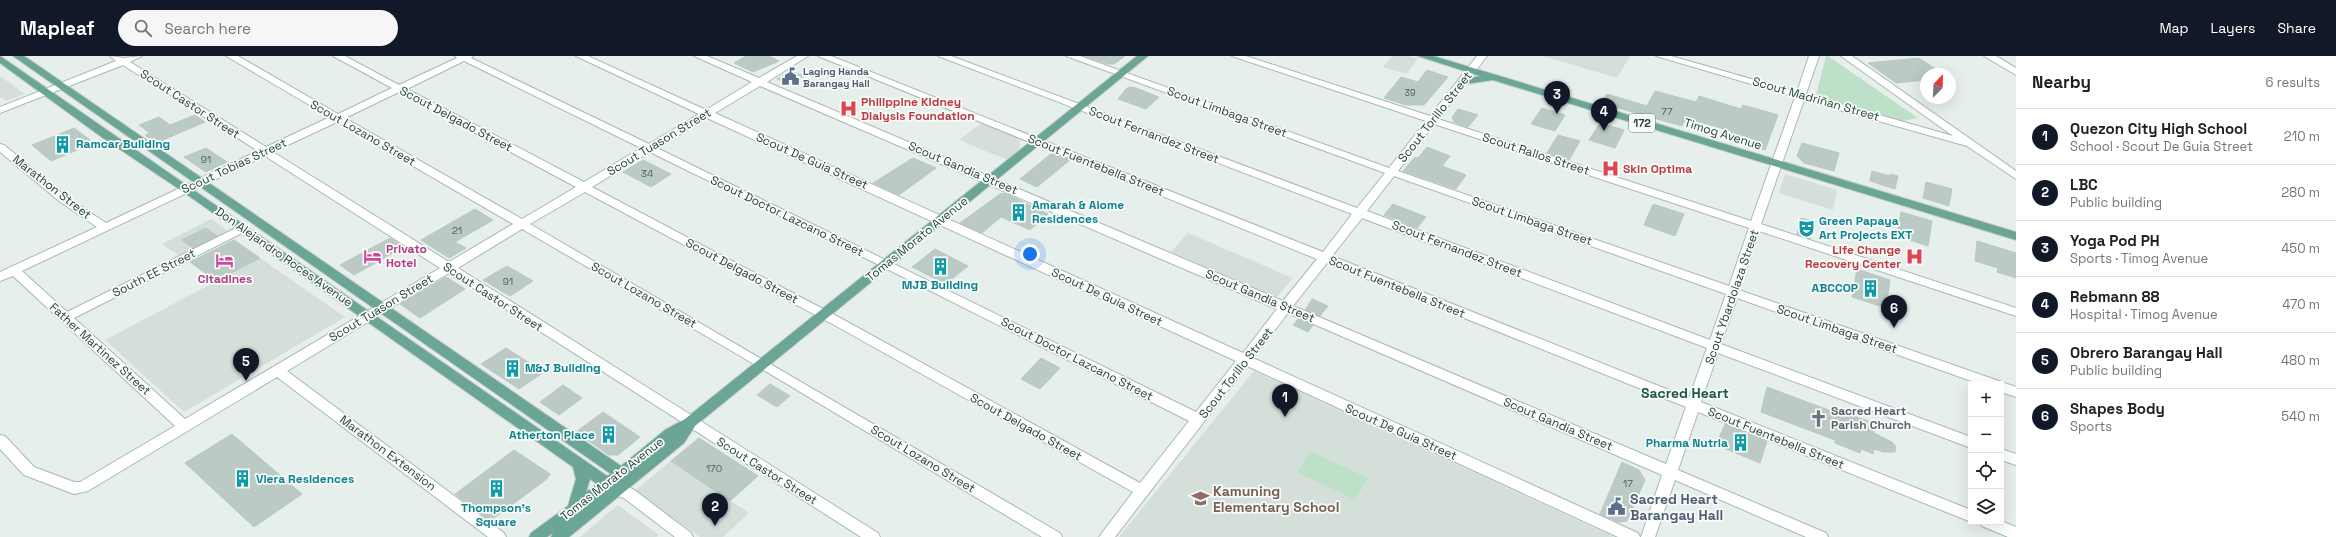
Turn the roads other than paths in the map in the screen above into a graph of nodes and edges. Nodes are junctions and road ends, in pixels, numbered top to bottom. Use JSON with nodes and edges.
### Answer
{"nodes":[{"id":1,"x":18,"y":56,"type":"edge"},
{"id":2,"x":138,"y":56,"type":"edge"},
{"id":3,"x":231,"y":56,"type":"edge"},
{"id":4,"x":338,"y":56,"type":"edge"},
{"id":5,"x":581,"y":56,"type":"edge"},
{"id":6,"x":699,"y":56,"type":"edge"},
{"id":7,"x":803,"y":56,"type":"edge"},
{"id":8,"x":823,"y":56,"type":"edge"},
{"id":9,"x":943,"y":56,"type":"edge"},
{"id":10,"x":1071,"y":56,"type":"edge"},
{"id":11,"x":1143,"y":56,"type":"edge"},
{"id":12,"x":1237,"y":56,"type":"edge"},
{"id":13,"x":1423,"y":56,"type":"edge"},
{"id":14,"x":1482,"y":56,"type":"edge"},
{"id":15,"x":1661,"y":56,"type":"edge"},
{"id":16,"x":1814,"y":56,"type":"edge"},
{"id":17,"x":1846,"y":56,"type":"edge"},
{"id":18,"x":1989,"y":56,"type":"edge"},
{"id":19,"x":464,"y":57,"type":"edge"},
{"id":20,"x":0,"y":59,"type":"edge"},
{"id":21,"x":119,"y":59,"type":"edge"},
{"id":22,"x":1471,"y":70,"type":"junction"},
{"id":23,"x":2016,"y":72,"type":"edge"},
{"id":24,"x":1121,"y":73,"type":"junction"},
{"id":25,"x":1506,"y":81,"type":"junction"},
{"id":26,"x":759,"y":82,"type":"junction"},
{"id":27,"x":1461,"y":83,"type":"junction"},
{"id":28,"x":61,"y":86,"type":"junction"},
{"id":29,"x":399,"y":89,"type":"junction"},
{"id":30,"x":46,"y":92,"type":"junction"},
{"id":31,"x":1801,"y":96,"type":"junction"},
{"id":32,"x":1080,"y":107,"type":"junction"},
{"id":33,"x":0,"y":110,"type":"edge"},
{"id":34,"x":1926,"y":113,"type":"junction"},
{"id":35,"x":706,"y":114,"type":"junction"},
{"id":36,"x":338,"y":118,"type":"junction"},
{"id":37,"x":1433,"y":120,"type":"junction"},
{"id":38,"x":1908,"y":126,"type":"junction"},
{"id":39,"x":1038,"y":141,"type":"junction"},
{"id":40,"x":1970,"y":144,"type":"junction"},
{"id":41,"x":0,"y":147,"type":"edge"},
{"id":42,"x":647,"y":149,"type":"junction"},
{"id":43,"x":265,"y":152,"type":"junction"},
{"id":44,"x":1778,"y":164,"type":"junction"},
{"id":45,"x":1391,"y":172,"type":"junction"},
{"id":46,"x":2016,"y":176,"type":"edge"},
{"id":47,"x":990,"y":179,"type":"junction"},
{"id":48,"x":201,"y":182,"type":"junction"},
{"id":49,"x":584,"y":187,"type":"junction"},
{"id":50,"x":186,"y":189,"type":"junction"},
{"id":51,"x":1361,"y":213,"type":"junction"},
{"id":52,"x":942,"y":219,"type":"junction"},
{"id":53,"x":522,"y":224,"type":"junction"},
{"id":54,"x":1756,"y":226,"type":"junction"},
{"id":55,"x":105,"y":227,"type":"junction"},
{"id":56,"x":242,"y":229,"type":"junction"},
{"id":57,"x":2016,"y":236,"type":"edge"},
{"id":58,"x":1324,"y":258,"type":"junction"},
{"id":59,"x":886,"y":264,"type":"junction"},
{"id":60,"x":448,"y":268,"type":"junction"},
{"id":61,"x":14,"y":270,"type":"junction"},
{"id":62,"x":0,"y":277,"type":"edge"},
{"id":63,"x":1734,"y":292,"type":"junction"},
{"id":64,"x":383,"y":308,"type":"junction"},
{"id":65,"x":1286,"y":308,"type":"junction"},
{"id":66,"x":2016,"y":312,"type":"edge"},
{"id":67,"x":824,"y":315,"type":"junction"},
{"id":68,"x":368,"y":316,"type":"junction"},
{"id":69,"x":66,"y":318,"type":"junction"},
{"id":70,"x":1715,"y":347,"type":"junction"},
{"id":71,"x":456,"y":358,"type":"junction"},
{"id":72,"x":1244,"y":360,"type":"junction"},
{"id":73,"x":763,"y":364,"type":"junction"},
{"id":74,"x":441,"y":367,"type":"junction"},
{"id":75,"x":277,"y":370,"type":"junction"},
{"id":76,"x":1986,"y":381,"type":"edge"},
{"id":77,"x":2004,"y":387,"type":"edge"},
{"id":78,"x":2016,"y":392,"type":"edge"},
{"id":79,"x":1693,"y":405,"type":"junction"},
{"id":80,"x":1199,"y":420,"type":"junction"},
{"id":81,"x":690,"y":423,"type":"junction"},
{"id":82,"x":185,"y":427,"type":"junction"},
{"id":83,"x":0,"y":440,"type":"edge"},
{"id":84,"x":1968,"y":442,"type":"edge"},
{"id":85,"x":2004,"y":455,"type":"edge"},
{"id":86,"x":2016,"y":460,"type":"edge"},
{"id":87,"x":579,"y":464,"type":"junction"},
{"id":88,"x":1671,"y":473,"type":"junction"},
{"id":89,"x":620,"y":484,"type":"junction"},
{"id":90,"x":1143,"y":492,"type":"junction"},
{"id":91,"x":573,"y":509,"type":"junction"},
{"id":92,"x":1968,"y":515,"type":"edge"},
{"id":93,"x":1994,"y":525,"type":"edge"},
{"id":94,"x":2016,"y":534,"type":"edge"},
{"id":95,"x":499,"y":537,"type":"edge"},
{"id":96,"x":536,"y":537,"type":"edge"},
{"id":97,"x":558,"y":537,"type":"edge"},
{"id":98,"x":686,"y":537,"type":"edge"},
{"id":99,"x":873,"y":537,"type":"edge"},
{"id":100,"x":1055,"y":537,"type":"edge"},
{"id":101,"x":1106,"y":537,"type":"edge"},
{"id":102,"x":1633,"y":537,"type":"edge"},
{"id":103,"x":1648,"y":537,"type":"edge"},
{"id":104,"x":1821,"y":537,"type":"edge"}],
"edges":[{"from":1,"to":28,"type":"main road","name":"Don Alejandro Roces Avenue"},
{"from":2,"to":21,"type":"street"},
{"from":3,"to":36,"type":"street","name":"Scout Lozano Street"},
{"from":4,"to":29,"type":"street","name":"Scout Delgado Street"},
{"from":5,"to":35,"type":"street","name":"Scout De Guia Street"},
{"from":6,"to":26,"type":"street","name":"Scout Gandia Street"},
{"from":7,"to":26,"type":"street","name":"Scout Tuason Street"},
{"from":8,"to":39,"type":"street","name":"Scout Fuentebella Street"},
{"from":9,"to":32,"type":"street","name":"Scout Fernandez Street"},
{"from":10,"to":24,"type":"street","name":"Scout Limbaga Street"},
{"from":11,"to":24,"type":"main road","name":"Tomas Morato Avenue"},
{"from":12,"to":37,"type":"street","name":"Scout Rallos Street"},
{"from":13,"to":22,"type":"main road","name":"Timog Avenue","number":"172"},
{"from":14,"to":22,"type":"street","name":"Scout Torillo Street"},
{"from":15,"to":31,"type":"street","name":"Scout Madriñan Street"},
{"from":16,"to":31,"type":"street","name":"Scout Ybardolaza Street"},
{"from":17,"to":34,"type":"street"},
{"from":18,"to":23,"type":"street"},
{"from":19,"to":29,"type":"street","name":"Scout Tobias Street"},
{"from":19,"to":42,"type":"street","name":"Scout Doctor Lazcano Street"},
{"from":20,"to":30,"type":"main road","name":"Don Alejandro Roces Avenue"},
{"from":21,"to":28,"type":"street"},
{"from":21,"to":43,"type":"street","name":"Scout Castor Street"},
{"from":22,"to":25,"type":"main road","name":"Timog Avenue","number":"172"},
{"from":22,"to":27,"type":"street","name":"Scout Torillo Street"},
{"from":24,"to":32,"type":"main road","name":"Tomas Morato Avenue"},
{"from":24,"to":45,"type":"street","name":"Scout Limbaga Street"},
{"from":25,"to":27,"type":"main road"},
{"from":25,"to":44,"type":"main road","name":"Timog Avenue","number":"172"},
{"from":26,"to":35,"type":"street","name":"Scout Tuason Street"},
{"from":26,"to":47,"type":"street","name":"Scout Gandia Street"},
{"from":27,"to":37,"type":"street","name":"Scout Torillo Street"},
{"from":28,"to":30,"type":"street"},
{"from":28,"to":48,"type":"main road","name":"Don Alejandro Roces Avenue"},
{"from":29,"to":36,"type":"street","name":"Scout Tobias Street"},
{"from":29,"to":49,"type":"street","name":"Scout Delgado Street"},
{"from":30,"to":33,"type":"street"},
{"from":30,"to":50,"type":"main road","name":"Don Alejandro Roces Avenue"},
{"from":31,"to":38,"type":"street","name":"Scout Madriñan Street"},
{"from":31,"to":44,"type":"street","name":"Scout Ybardolaza Street"},
{"from":32,"to":39,"type":"main road","name":"Tomas Morato Avenue"},
{"from":32,"to":51,"type":"street","name":"Scout Fernandez Street"},
{"from":34,"to":38,"type":"street"},
{"from":34,"to":40,"type":"street"},
{"from":35,"to":42,"type":"street","name":"Scout Tuason Street"},
{"from":35,"to":52,"type":"street","name":"Scout De Guia Street"},
{"from":36,"to":43,"type":"street","name":"Scout Tobias Street"},
{"from":36,"to":53,"type":"street","name":"Scout Lozano Street"},
{"from":37,"to":45,"type":"street","name":"Scout Torillo Street"},
{"from":37,"to":54,"type":"street","name":"Scout Rallos Street"},
{"from":38,"to":40,"type":"street","name":"Scout Madriñan Street"},
{"from":39,"to":47,"type":"main road","name":"Tomas Morato Avenue"},
{"from":39,"to":58,"type":"street","name":"Scout Fuentebella Street"},
{"from":40,"to":46,"type":"street"},
{"from":41,"to":55,"type":"street","name":"Marathon Street"},
{"from":42,"to":49,"type":"street","name":"Scout Tuason Street"},
{"from":42,"to":59,"type":"street","name":"Scout Doctor Lazcano Street"},
{"from":43,"to":48,"type":"street","name":"Scout Tobias Street"},
{"from":43,"to":60,"type":"street","name":"Scout Castor Street"},
{"from":44,"to":54,"type":"street","name":"Scout Ybardolaza Street"},
{"from":44,"to":57,"type":"main road","name":"Timog Avenue","number":"172"},
{"from":45,"to":51,"type":"street","name":"Scout Torillo Street"},
{"from":45,"to":63,"type":"street","name":"Scout Limbaga Street"},
{"from":47,"to":52,"type":"main road","name":"Tomas Morato Avenue"},
{"from":47,"to":65,"type":"street","name":"Scout Gandia Street"},
{"from":48,"to":50,"type":"street","name":"Scout Tobias Street"},
{"from":48,"to":64,"type":"main road","name":"Don Alejandro Roces Avenue"},
{"from":49,"to":53,"type":"street","name":"Scout Tuason Street"},
{"from":49,"to":67,"type":"street","name":"Scout Delgado Street"},
{"from":50,"to":55,"type":"street","name":"Scout Tobias Street"},
{"from":50,"to":56,"type":"main road","name":"Don Alejandro Roces Avenue"},
{"from":51,"to":58,"type":"street","name":"Scout Torillo Street"},
{"from":51,"to":70,"type":"street","name":"Scout Fernandez Street"},
{"from":52,"to":59,"type":"main road","name":"Tomas Morato Avenue"},
{"from":52,"to":72,"type":"street","name":"Scout De Guia Street"},
{"from":53,"to":60,"type":"street","name":"Scout Tuason Street"},
{"from":53,"to":73,"type":"street","name":"Scout Lozano Street"},
{"from":54,"to":63,"type":"street","name":"Scout Ybardolaza Street"},
{"from":54,"to":66,"type":"street","name":"Scout Rallos Street"},
{"from":55,"to":61,"type":"street","name":"Scout Tobias Street"},
{"from":56,"to":68,"type":"main road","name":"Don Alejandro Roces Avenue"},
{"from":56,"to":69,"type":"street","name":"South EE Street"},
{"from":58,"to":65,"type":"street","name":"Scout Torillo Street"},
{"from":58,"to":79,"type":"street","name":"Scout Fuentebella Street"},
{"from":59,"to":67,"type":"main road","name":"Tomas Morato Avenue"},
{"from":59,"to":80,"type":"street","name":"Scout Doctor Lazcano Street"},
{"from":60,"to":64,"type":"street","name":"Scout Tuason Street"},
{"from":60,"to":81,"type":"street","name":"Scout Castor Street"},
{"from":61,"to":62,"type":"street","name":"Scout Tobias Street"},
{"from":61,"to":69,"type":"street","name":"Father Martinez Street"},
{"from":63,"to":70,"type":"street","name":"Scout Ybardolaza Street"},
{"from":63,"to":76,"type":"street","name":"Scout Limbaga Street"},
{"from":64,"to":68,"type":"street","name":"Scout Tuason Street"},
{"from":64,"to":71,"type":"main road","name":"Don Alejandro Roces Avenue"},
{"from":65,"to":72,"type":"street","name":"Scout Torillo Street"},
{"from":65,"to":88,"type":"street","name":"Scout Gandia Street"},
{"from":67,"to":73,"type":"main road","name":"Tomas Morato Avenue"},
{"from":67,"to":90,"type":"street","name":"Scout Delgado Street"},
{"from":68,"to":74,"type":"main road","name":"Don Alejandro Roces Avenue"},
{"from":68,"to":75,"type":"street","name":"Scout Tuason Street"},
{"from":69,"to":82,"type":"street","name":"Father Martinez Street"},
{"from":70,"to":79,"type":"street","name":"Scout Ybardolaza Street"},
{"from":70,"to":84,"type":"street","name":"Scout Fernandez Street"},
{"from":71,"to":74,"type":"main road"},
{"from":71,"to":89,"type":"main road","name":"Don Alejandro Roces Avenue"},
{"from":72,"to":80,"type":"street","name":"Scout Torillo Street"},
{"from":72,"to":102,"type":"street","name":"Scout De Guia Street"},
{"from":73,"to":81,"type":"main road","name":"Tomas Morato Avenue"},
{"from":73,"to":100,"type":"street","name":"Scout Lozano Street"},
{"from":74,"to":87,"type":"main road","name":"Don Alejandro Roces Avenue"},
{"from":75,"to":82,"type":"street","name":"Scout Tuason Street"},
{"from":75,"to":95,"type":"street","name":"Marathon Extension"},
{"from":77,"to":78,"type":"street"},
{"from":79,"to":88,"type":"street","name":"Scout Ybardolaza Street"},
{"from":79,"to":92,"type":"street","name":"Scout Fuentebella Street"},
{"from":80,"to":90,"type":"street","name":"Scout Torillo Street"},
{"from":81,"to":89,"type":"main road","name":"Tomas Morato Avenue"},
{"from":81,"to":99,"type":"street","name":"Scout Castor Street"},
{"from":82,"to":83,"type":"street","name":"Scout Tuason Street"},
{"from":85,"to":86,"type":"street"},
{"from":87,"to":89,"type":"main road","name":"Don Alejandro Roces Avenue"},
{"from":87,"to":91,"type":"main road"},
{"from":88,"to":103,"type":"street","name":"Scout Ybardolaza Street"},
{"from":88,"to":104,"type":"street","name":"Scout Gandia Street"},
{"from":89,"to":91,"type":"main road","name":"Tomas Morato Avenue"},
{"from":89,"to":97,"type":"main road","name":"Tomas Morato Avenue"},
{"from":89,"to":98,"type":"street","name":"Don Alejandro Roces Avenue"},
{"from":90,"to":101,"type":"street","name":"Scout Torillo Street"},
{"from":91,"to":96,"type":"main road","name":"Tomas Morato Avenue"},
{"from":93,"to":94,"type":"street"}]}
